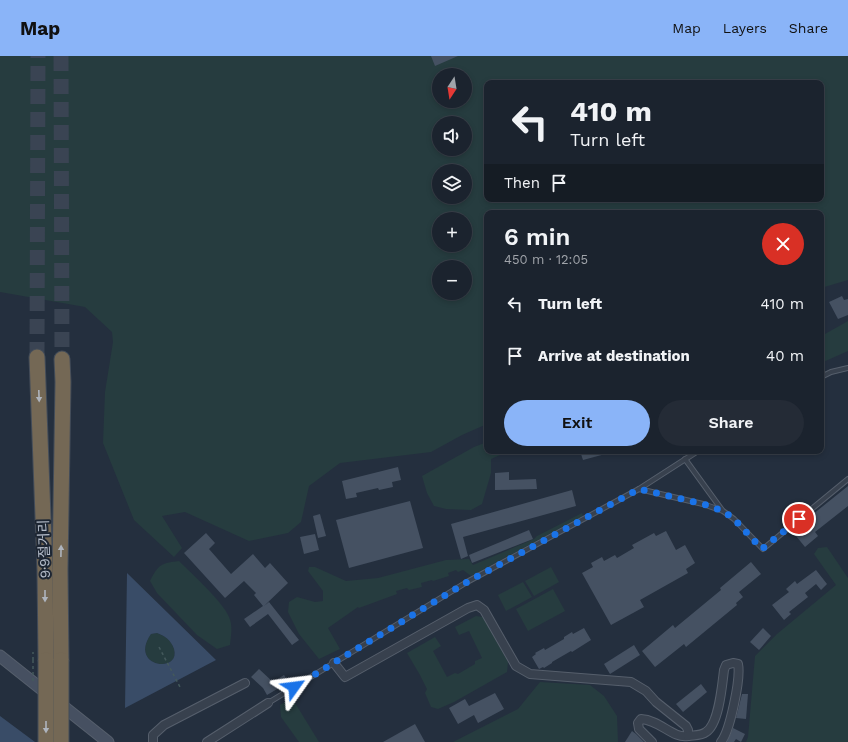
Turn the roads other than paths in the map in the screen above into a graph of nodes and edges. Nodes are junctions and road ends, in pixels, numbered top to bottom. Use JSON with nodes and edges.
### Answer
{"nodes":[{"id":1,"x":37,"y":357,"type":"tunnel mouth"},
{"id":2,"x":62,"y":359,"type":"tunnel mouth"},
{"id":3,"x":848,"y":368,"type":"edge"},
{"id":4,"x":824,"y":375,"type":"edge"},
{"id":5,"x":694,"y":454,"type":"edge"},
{"id":6,"x":685,"y":460,"type":"junction"},
{"id":7,"x":848,"y":479,"type":"edge"},
{"id":8,"x":639,"y":489,"type":"junction"},
{"id":9,"x":723,"y":511,"type":"junction"},
{"id":10,"x":0,"y":656,"type":"edge"},
{"id":11,"x":334,"y":663,"type":"junction"},
{"id":12,"x":245,"y":683,"type":"dead end"},
{"id":13,"x":268,"y":703,"type":"joint"},
{"id":14,"x":688,"y":736,"type":"junction"},
{"id":15,"x":46,"y":742,"type":"edge"},
{"id":16,"x":61,"y":742,"type":"edge"},
{"id":17,"x":108,"y":742,"type":"edge"},
{"id":18,"x":153,"y":742,"type":"edge"},
{"id":19,"x":207,"y":742,"type":"edge"},
{"id":20,"x":652,"y":742,"type":"edge"},
{"id":21,"x":721,"y":742,"type":"edge"}],
"edges":[{"from":1,"to":15,"type":"highway","name":"9·9절거리","one_way":true,"bridge":true},
{"from":16,"to":2,"type":"highway","name":"9·9절거리","one_way":true,"bridge":true},
{"from":3,"to":4,"type":"lane"},
{"from":5,"to":6,"type":"lane"},
{"from":6,"to":8,"type":"lane"},
{"from":6,"to":9,"type":"lane"},
{"from":7,"to":9,"type":"lane"},
{"from":8,"to":9,"type":"lane"},
{"from":8,"to":11,"type":"lane"},
{"from":10,"to":17,"type":"street"},
{"from":11,"to":13,"type":"lane"},
{"from":11,"to":14,"type":"street"},
{"from":12,"to":18,"type":"street"},
{"from":13,"to":19,"type":"street"},
{"from":14,"to":20,"type":"street"},
{"from":14,"to":21,"type":"street"}]}
